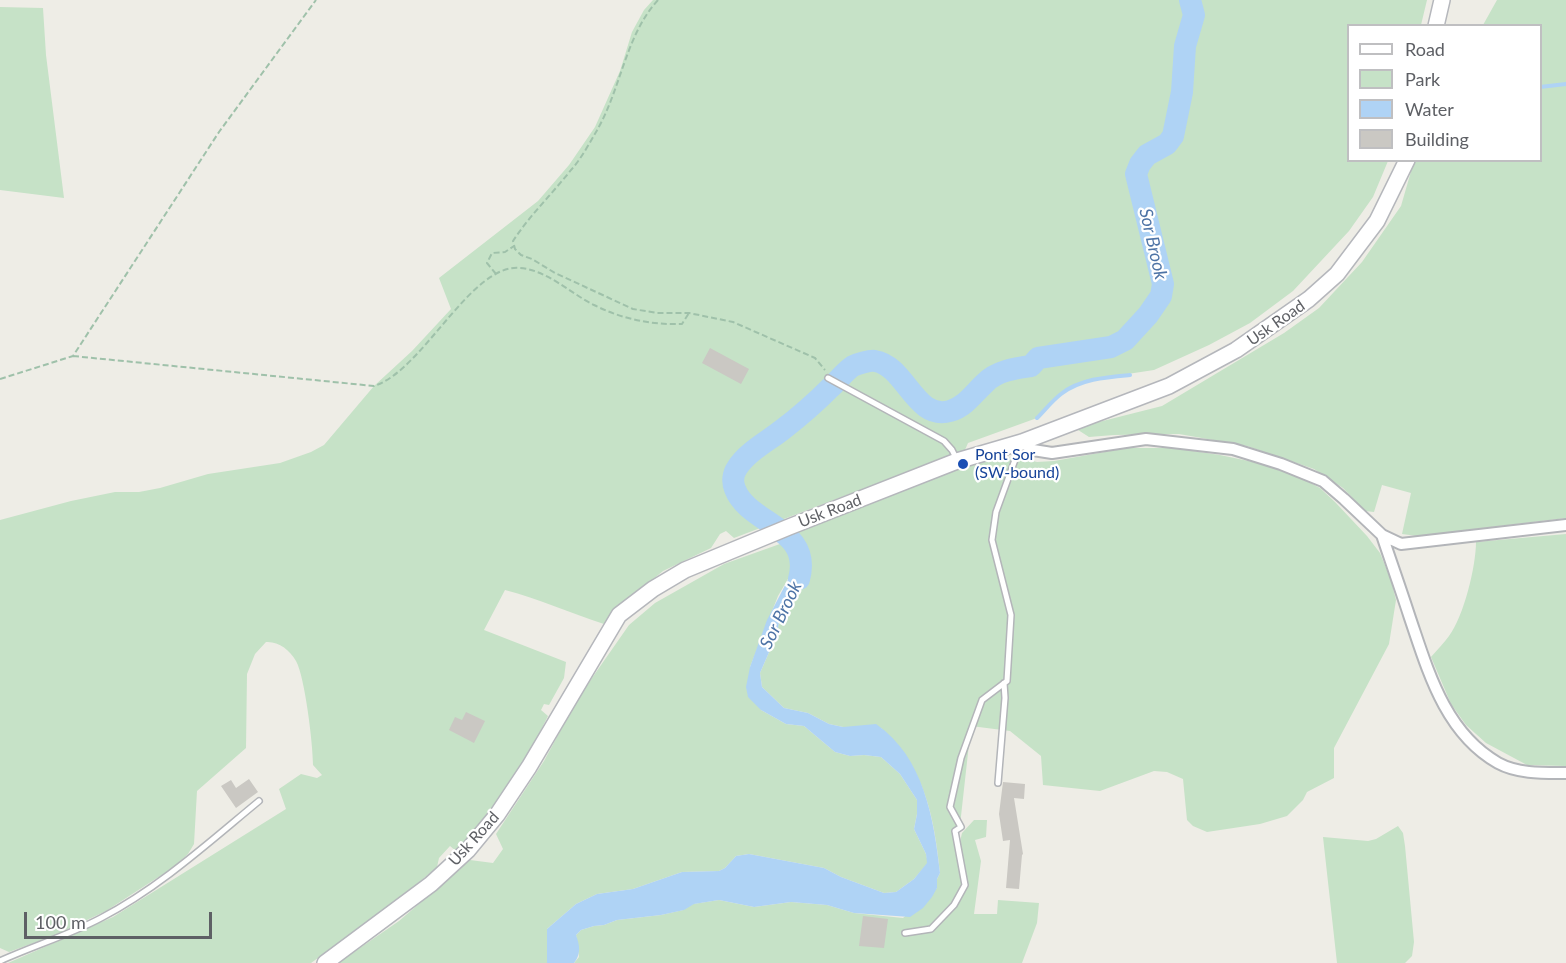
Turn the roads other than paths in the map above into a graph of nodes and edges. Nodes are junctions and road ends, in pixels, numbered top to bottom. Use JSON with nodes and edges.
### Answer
{"nodes":[{"id":1,"x":1442,"y":0,"type":"edge"},
{"id":2,"x":1436,"y":24,"type":"edge"},
{"id":3,"x":1406,"y":162,"type":"edge"},
{"id":4,"x":828,"y":378,"type":"road end"},
{"id":5,"x":1022,"y":442,"type":"junction"},
{"id":6,"x":957,"y":462,"type":"junction"},
{"id":7,"x":1566,"y":525,"type":"edge"},
{"id":8,"x":1382,"y":535,"type":"junction"},
{"id":9,"x":1004,"y":683,"type":"junction"},
{"id":10,"x":1566,"y":773,"type":"edge"},
{"id":11,"x":998,"y":783,"type":"dead end"},
{"id":12,"x":259,"y":801,"type":"dead end"},
{"id":13,"x":905,"y":933,"type":"dead end"},
{"id":14,"x":0,"y":961,"type":"edge"},
{"id":15,"x":325,"y":963,"type":"edge"}],
"edges":[{"from":1,"to":2,"type":"street"},
{"from":3,"to":5,"type":"street","name":"Usk Road"},
{"from":4,"to":6,"type":"lane"},
{"from":5,"to":6,"type":"street","name":"Usk Road"},
{"from":5,"to":8,"type":"street"},
{"from":5,"to":9,"type":"lane"},
{"from":6,"to":15,"type":"street","name":"Usk Road"},
{"from":7,"to":8,"type":"street"},
{"from":8,"to":10,"type":"street"},
{"from":9,"to":11,"type":"lane"},
{"from":9,"to":13,"type":"lane"},
{"from":12,"to":14,"type":"lane"}]}
